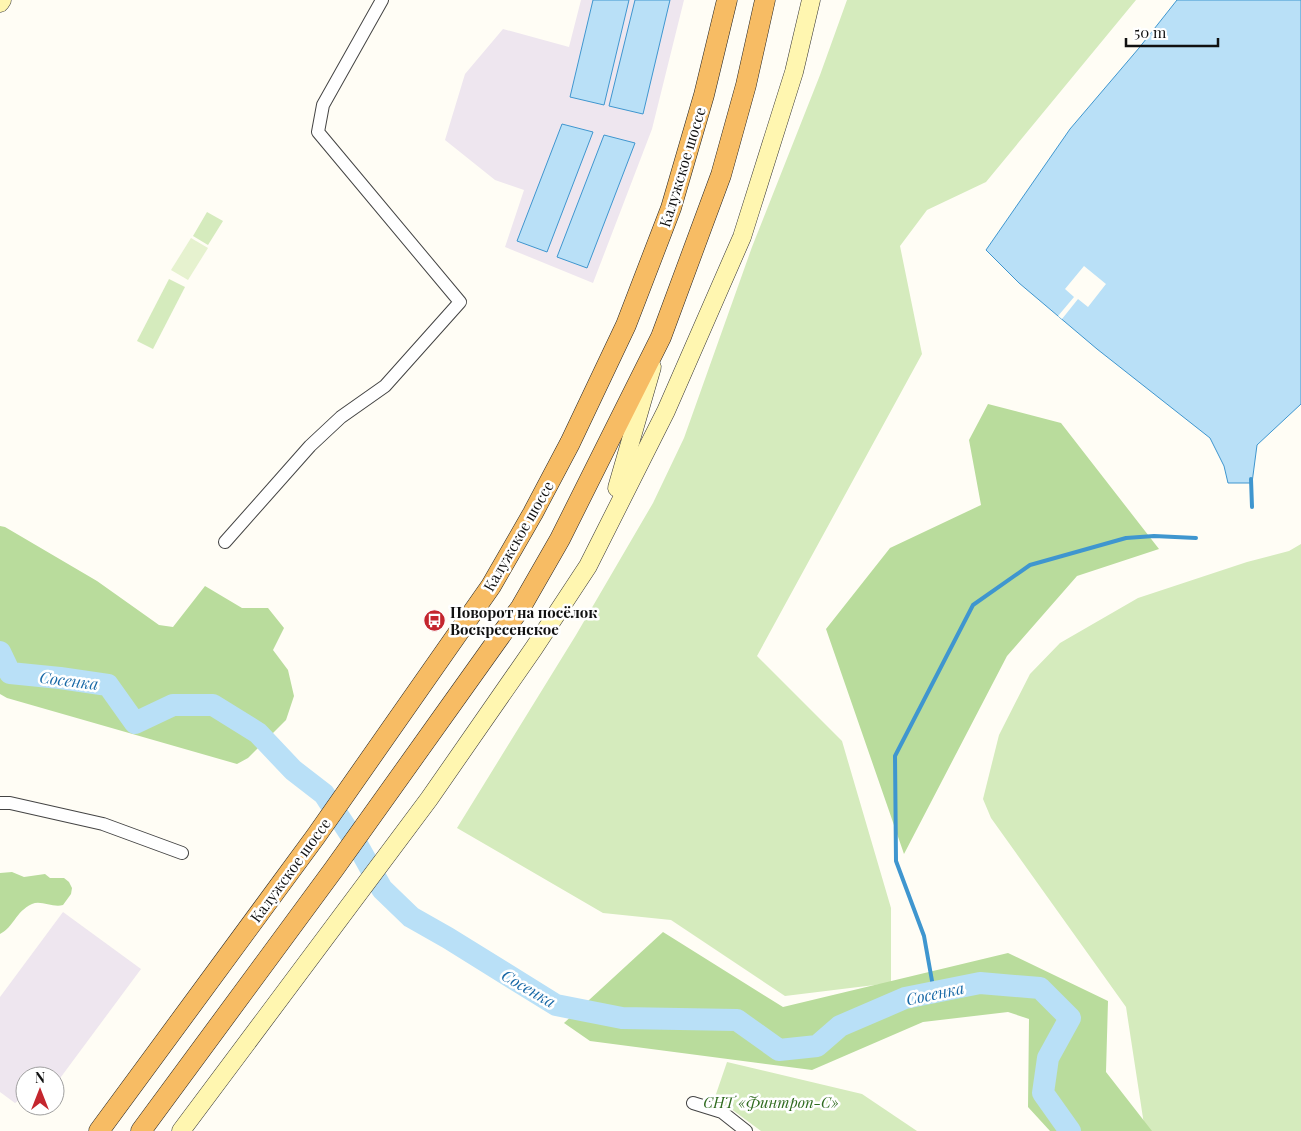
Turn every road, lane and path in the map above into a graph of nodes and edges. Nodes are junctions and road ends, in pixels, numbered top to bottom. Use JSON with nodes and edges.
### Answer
{"nodes":[{"id":1,"x":382,"y":0,"type":"edge"},
{"id":2,"x":728,"y":0,"type":"edge"},
{"id":3,"x":766,"y":0,"type":"edge"},
{"id":4,"x":811,"y":0,"type":"edge"},
{"id":5,"x":661,"y":337,"type":"junction"},
{"id":6,"x":602,"y":536,"type":"junction"},
{"id":7,"x":224,"y":542,"type":"dead end"},
{"id":8,"x":0,"y":803,"type":"edge"},
{"id":9,"x":182,"y":853,"type":"dead end"},
{"id":10,"x":693,"y":1103,"type":"dead end"},
{"id":11,"x":99,"y":1131,"type":"edge"},
{"id":12,"x":141,"y":1131,"type":"edge"},
{"id":13,"x":181,"y":1131,"type":"edge"},
{"id":14,"x":746,"y":1131,"type":"edge"}],
"edges":[{"from":1,"to":7,"type":"street"},
{"from":2,"to":11,"type":"highway","name":"Калужское шоссе"},
{"from":3,"to":5,"type":"highway"},
{"from":4,"to":6,"type":"main road"},
{"from":5,"to":6,"type":"main road"},
{"from":5,"to":12,"type":"highway"},
{"from":6,"to":13,"type":"main road"},
{"from":8,"to":9,"type":"street"},
{"from":10,"to":14,"type":"street"}]}
